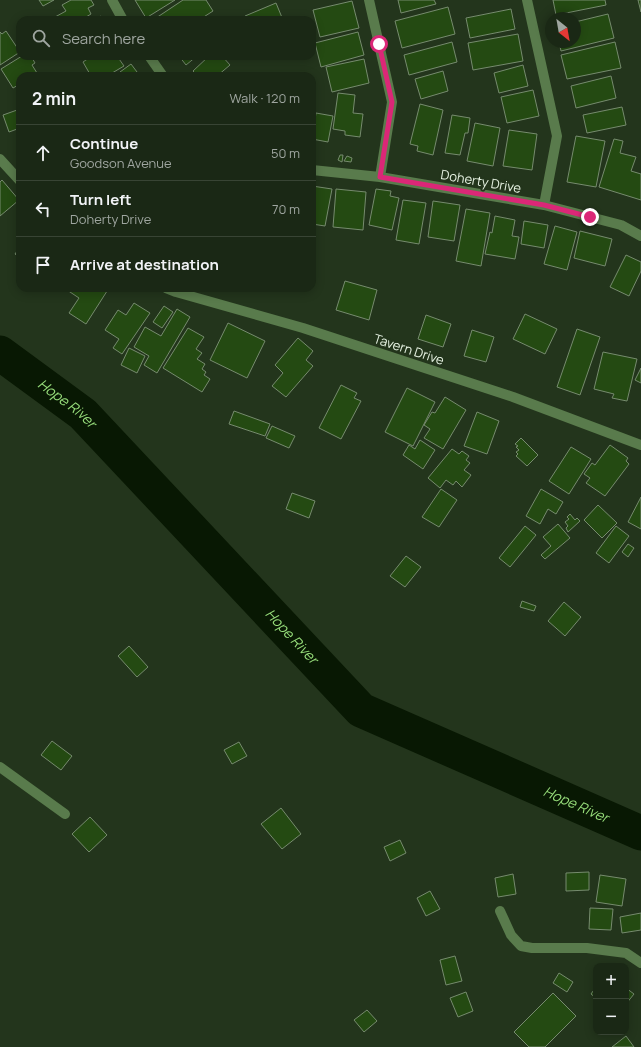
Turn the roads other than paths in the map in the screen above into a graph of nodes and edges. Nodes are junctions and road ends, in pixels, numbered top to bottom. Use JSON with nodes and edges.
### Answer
{"nodes":[{"id":1,"x":112,"y":0,"type":"edge"},
{"id":2,"x":369,"y":0,"type":"edge"},
{"id":3,"x":527,"y":0,"type":"edge"},
{"id":4,"x":121,"y":16,"type":"edge"},
{"id":5,"x":152,"y":60,"type":"edge"},
{"id":6,"x":160,"y":72,"type":"edge"},
{"id":7,"x":0,"y":159,"type":"edge"},
{"id":8,"x":316,"y":170,"type":"edge"},
{"id":9,"x":16,"y":177,"type":"edge"},
{"id":10,"x":380,"y":177,"type":"junction"},
{"id":11,"x":544,"y":205,"type":"junction"},
{"id":12,"x":641,"y":236,"type":"edge"},
{"id":13,"x":176,"y":292,"type":"edge"},
{"id":14,"x":641,"y":445,"type":"edge"},
{"id":15,"x":0,"y":767,"type":"edge"},
{"id":16,"x":65,"y":814,"type":"dead end"},
{"id":17,"x":500,"y":911,"type":"dead end"},
{"id":18,"x":641,"y":963,"type":"edge"}],
"edges":[{"from":1,"to":4,"type":"street"},
{"from":2,"to":10,"type":"street"},
{"from":3,"to":11,"type":"street"},
{"from":5,"to":6,"type":"street"},
{"from":7,"to":9,"type":"street"},
{"from":8,"to":10,"type":"street","name":"Doherty Drive"},
{"from":10,"to":11,"type":"street","name":"Doherty Drive"},
{"from":11,"to":12,"type":"street","name":"Doherty Drive"},
{"from":13,"to":14,"type":"street","name":"Tavern Drive"},
{"from":15,"to":16,"type":"street"},
{"from":17,"to":18,"type":"street"}]}
